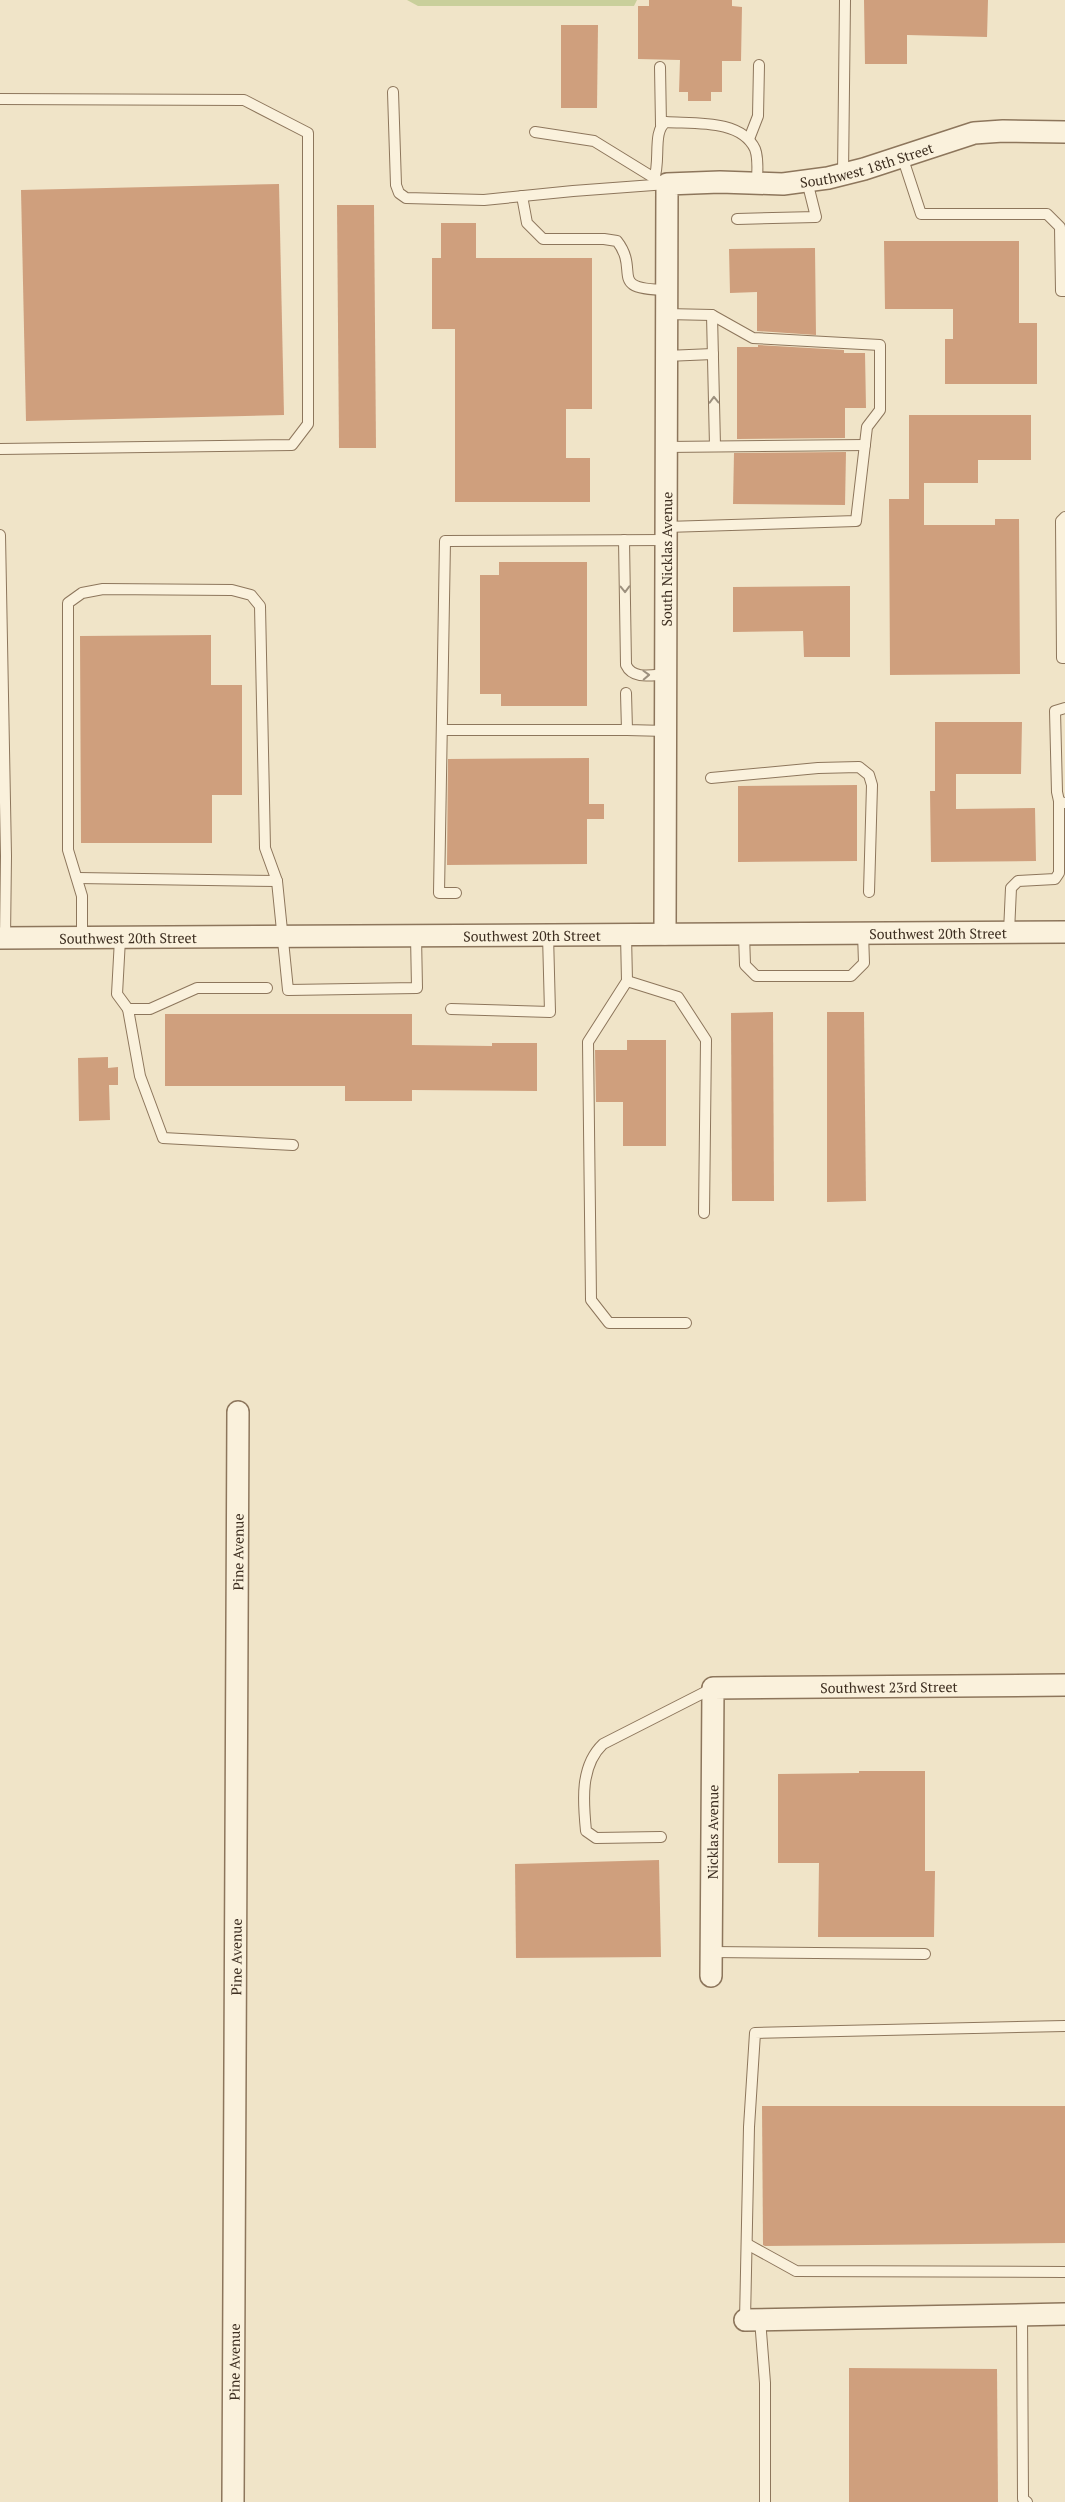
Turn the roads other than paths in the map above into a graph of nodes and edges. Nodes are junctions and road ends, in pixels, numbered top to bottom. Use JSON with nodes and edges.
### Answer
{"nodes":[{"id":1,"x":845,"y":0,"type":"edge"},
{"id":2,"x":759,"y":65,"type":"dead end"},
{"id":3,"x":660,"y":67,"type":"dead end"},
{"id":4,"x":393,"y":92,"type":"dead end"},
{"id":5,"x":0,"y":98,"type":"edge"},
{"id":6,"x":660,"y":125,"type":"junction"},
{"id":7,"x":535,"y":132,"type":"dead end"},
{"id":8,"x":1065,"y":132,"type":"edge"},
{"id":9,"x":749,"y":139,"type":"junction"},
{"id":10,"x":902,"y":156,"type":"junction"},
{"id":11,"x":843,"y":174,"type":"junction"},
{"id":12,"x":807,"y":181,"type":"junction"},
{"id":13,"x":660,"y":182,"type":"junction"},
{"id":14,"x":757,"y":184,"type":"junction"},
{"id":15,"x":522,"y":196,"type":"junction"},
{"id":16,"x":737,"y":219,"type":"dead end"},
{"id":17,"x":666,"y":290,"type":"junction"},
{"id":18,"x":1065,"y":291,"type":"edge"},
{"id":19,"x":666,"y":314,"type":"junction"},
{"id":20,"x":712,"y":315,"type":"junction"},
{"id":21,"x":713,"y":354,"type":"junction"},
{"id":22,"x":666,"y":356,"type":"junction"},
{"id":23,"x":865,"y":445,"type":"junction"},
{"id":24,"x":715,"y":446,"type":"junction"},
{"id":25,"x":666,"y":447,"type":"junction"},
{"id":26,"x":0,"y":449,"type":"edge"},
{"id":27,"x":1065,"y":518,"type":"edge"},
{"id":28,"x":666,"y":534,"type":"junction"},
{"id":29,"x":0,"y":535,"type":"edge"},
{"id":30,"x":624,"y":540,"type":"junction"},
{"id":31,"x":1065,"y":658,"type":"edge"},
{"id":32,"x":666,"y":674,"type":"junction"},
{"id":33,"x":626,"y":692,"type":"dead end"},
{"id":34,"x":1065,"y":708,"type":"edge"},
{"id":35,"x":442,"y":730,"type":"junction"},
{"id":36,"x":627,"y":730,"type":"junction"},
{"id":37,"x":666,"y":730,"type":"junction"},
{"id":38,"x":711,"y":778,"type":"dead end"},
{"id":39,"x":1062,"y":802,"type":"edge"},
{"id":40,"x":78,"y":878,"type":"junction"},
{"id":41,"x":277,"y":881,"type":"junction"},
{"id":42,"x":869,"y":892,"type":"dead end"},
{"id":43,"x":456,"y":893,"type":"dead end"},
{"id":44,"x":1009,"y":932,"type":"junction"},
{"id":45,"x":1065,"y":932,"type":"edge"},
{"id":46,"x":863,"y":933,"type":"junction"},
{"id":47,"x":665,"y":934,"type":"junction"},
{"id":48,"x":744,"y":934,"type":"junction"},
{"id":49,"x":548,"y":935,"type":"junction"},
{"id":50,"x":626,"y":935,"type":"junction"},
{"id":51,"x":416,"y":936,"type":"junction"},
{"id":52,"x":284,"y":937,"type":"junction"},
{"id":53,"x":3,"y":938,"type":"edge"},
{"id":54,"x":82,"y":938,"type":"junction"},
{"id":55,"x":120,"y":938,"type":"junction"},
{"id":56,"x":627,"y":981,"type":"junction"},
{"id":57,"x":266,"y":988,"type":"dead end"},
{"id":58,"x":128,"y":1008,"type":"junction"},
{"id":59,"x":451,"y":1010,"type":"dead end"},
{"id":60,"x":293,"y":1145,"type":"dead end"},
{"id":61,"x":704,"y":1213,"type":"dead end"},
{"id":62,"x":686,"y":1323,"type":"dead end"},
{"id":63,"x":238,"y":1412,"type":"dead end"},
{"id":64,"x":1065,"y":1685,"type":"edge"},
{"id":65,"x":713,"y":1688,"type":"junction"},
{"id":66,"x":661,"y":1837,"type":"dead end"},
{"id":67,"x":711,"y":1952,"type":"junction"},
{"id":68,"x":925,"y":1954,"type":"dead end"},
{"id":69,"x":711,"y":1976,"type":"dead end"},
{"id":70,"x":1065,"y":2026,"type":"edge"},
{"id":71,"x":747,"y":2244,"type":"junction"},
{"id":72,"x":1065,"y":2272,"type":"edge"},
{"id":73,"x":1065,"y":2314,"type":"edge"},
{"id":74,"x":1022,"y":2315,"type":"junction"},
{"id":75,"x":753,"y":2319,"type":"junction"},
{"id":76,"x":233,"y":2502,"type":"edge"},
{"id":77,"x":765,"y":2502,"type":"edge"},
{"id":78,"x":1027,"y":2502,"type":"edge"}],
"edges":[{"from":1,"to":11,"type":"lane"},
{"from":2,"to":9,"type":"lane"},
{"from":3,"to":6,"type":"lane"},
{"from":4,"to":15,"type":"lane"},
{"from":5,"to":26,"type":"lane"},
{"from":6,"to":9,"type":"lane"},
{"from":6,"to":13,"type":"lane"},
{"from":7,"to":13,"type":"lane"},
{"from":8,"to":10,"type":"street","name":"Southwest 18th Street"},
{"from":9,"to":14,"type":"lane"},
{"from":10,"to":11,"type":"street","name":"Southwest 18th Street"},
{"from":10,"to":18,"type":"lane"},
{"from":11,"to":12,"type":"street","name":"Southwest 18th Street"},
{"from":12,"to":14,"type":"street","name":"Southwest 18th Street"},
{"from":12,"to":16,"type":"lane"},
{"from":13,"to":14,"type":"street","name":"Southwest 18th Street"},
{"from":13,"to":15,"type":"lane"},
{"from":13,"to":17,"type":"street","name":"South Nicklas Avenue"},
{"from":15,"to":17,"type":"lane"},
{"from":17,"to":19,"type":"street","name":"South Nicklas Avenue"},
{"from":19,"to":20,"type":"lane"},
{"from":19,"to":22,"type":"street","name":"South Nicklas Avenue"},
{"from":20,"to":21,"type":"lane"},
{"from":20,"to":23,"type":"lane"},
{"from":21,"to":22,"type":"lane"},
{"from":24,"to":21,"type":"lane","one_way":true},
{"from":22,"to":25,"type":"street","name":"South Nicklas Avenue"},
{"from":23,"to":24,"type":"lane"},
{"from":23,"to":28,"type":"lane"},
{"from":24,"to":25,"type":"lane"},
{"from":25,"to":28,"type":"street","name":"South Nicklas Avenue"},
{"from":27,"to":31,"type":"lane"},
{"from":28,"to":30,"type":"lane"},
{"from":28,"to":32,"type":"street","name":"South Nicklas Avenue"},
{"from":29,"to":53,"type":"lane"},
{"from":30,"to":32,"type":"lane","one_way":true},
{"from":30,"to":35,"type":"lane"},
{"from":32,"to":37,"type":"street","name":"South Nicklas Avenue"},
{"from":33,"to":36,"type":"lane"},
{"from":34,"to":39,"type":"lane"},
{"from":35,"to":36,"type":"lane"},
{"from":35,"to":43,"type":"lane"},
{"from":36,"to":37,"type":"lane"},
{"from":37,"to":47,"type":"street","name":"South Nicklas Avenue"},
{"from":38,"to":42,"type":"lane"},
{"from":39,"to":44,"type":"lane"},
{"from":40,"to":41,"type":"lane"},
{"from":40,"to":41,"type":"lane"},
{"from":40,"to":54,"type":"lane"},
{"from":41,"to":52,"type":"lane"},
{"from":44,"to":45,"type":"street","name":"Southwest 20th Street"},
{"from":44,"to":46,"type":"street","name":"Southwest 20th Street"},
{"from":46,"to":48,"type":"street","name":"Southwest 20th Street"},
{"from":46,"to":48,"type":"lane"},
{"from":47,"to":48,"type":"street","name":"Southwest 20th Street"},
{"from":47,"to":50,"type":"street","name":"Southwest 20th Street"},
{"from":49,"to":50,"type":"street","name":"Southwest 20th Street"},
{"from":49,"to":51,"type":"street","name":"Southwest 20th Street"},
{"from":49,"to":59,"type":"lane"},
{"from":50,"to":56,"type":"lane"},
{"from":51,"to":52,"type":"street","name":"Southwest 20th Street"},
{"from":51,"to":52,"type":"lane"},
{"from":52,"to":55,"type":"street","name":"Southwest 20th Street"},
{"from":53,"to":54,"type":"street","name":"Southwest 20th Street"},
{"from":54,"to":55,"type":"street","name":"Southwest 20th Street"},
{"from":55,"to":58,"type":"lane"},
{"from":56,"to":61,"type":"lane"},
{"from":56,"to":62,"type":"lane"},
{"from":57,"to":58,"type":"lane"},
{"from":58,"to":60,"type":"lane"},
{"from":63,"to":76,"type":"street","name":"Pine Avenue"},
{"from":64,"to":65,"type":"street","name":"Southwest 23rd Street"},
{"from":65,"to":66,"type":"lane"},
{"from":65,"to":67,"type":"street","name":"Nicklas Avenue"},
{"from":67,"to":68,"type":"lane"},
{"from":67,"to":69,"type":"street","name":"Nicklas Avenue"},
{"from":70,"to":71,"type":"lane"},
{"from":71,"to":72,"type":"lane"},
{"from":71,"to":75,"type":"lane"},
{"from":73,"to":74,"type":"street"},
{"from":74,"to":75,"type":"street"},
{"from":74,"to":78,"type":"lane"},
{"from":75,"to":77,"type":"lane"}]}
